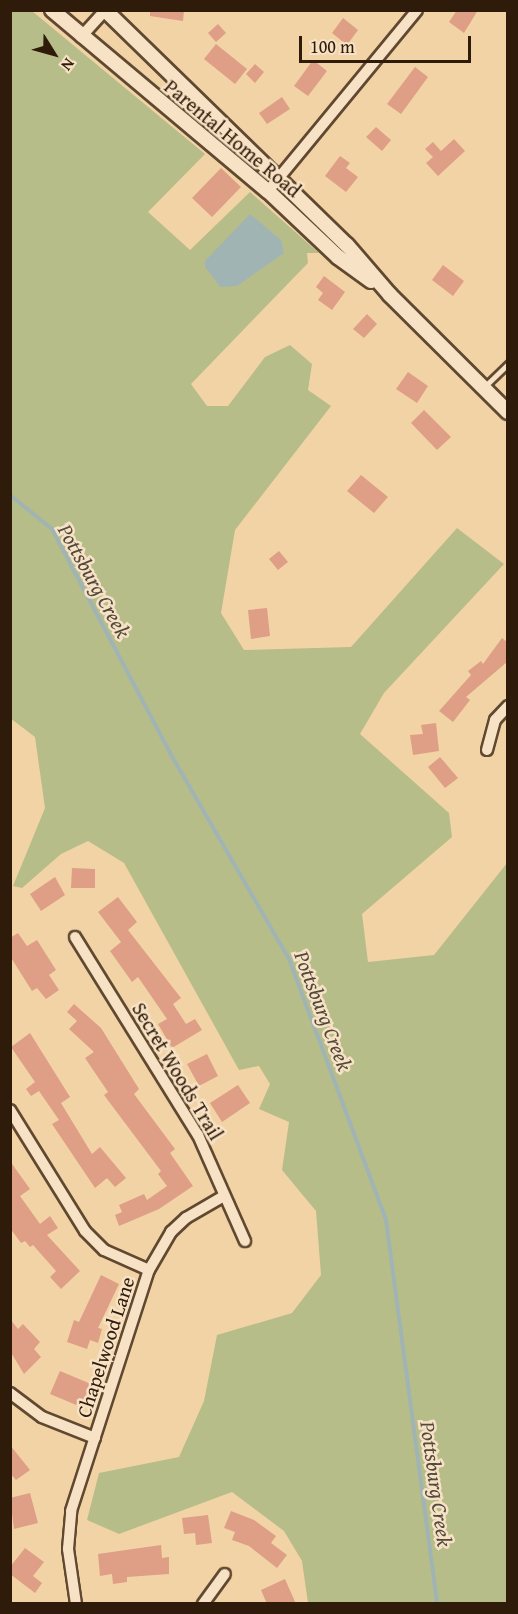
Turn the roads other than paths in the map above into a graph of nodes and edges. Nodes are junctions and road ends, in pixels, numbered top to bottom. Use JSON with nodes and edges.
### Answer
{"nodes":[{"id":1,"x":52,"y":10,"type":"edge"},
{"id":2,"x":105,"y":10,"type":"edge"},
{"id":3,"x":417,"y":10,"type":"edge"},
{"id":4,"x":81,"y":37,"type":"junction"},
{"id":5,"x":243,"y":145,"type":"junction"},
{"id":6,"x":229,"y":159,"type":"junction"},
{"id":7,"x":279,"y":180,"type":"junction"},
{"id":8,"x":268,"y":191,"type":"junction"},
{"id":9,"x":390,"y":295,"type":"junction"},
{"id":10,"x":507,"y":364,"type":"edge"},
{"id":11,"x":483,"y":388,"type":"junction"},
{"id":12,"x":507,"y":412,"type":"edge"},
{"id":13,"x":507,"y":706,"type":"edge"},
{"id":14,"x":487,"y":750,"type":"dead end"},
{"id":15,"x":75,"y":937,"type":"dead end"},
{"id":16,"x":10,"y":1110,"type":"edge"},
{"id":17,"x":224,"y":1196,"type":"junction"},
{"id":18,"x":245,"y":1241,"type":"dead end"},
{"id":19,"x":149,"y":1270,"type":"junction"},
{"id":20,"x":10,"y":1393,"type":"edge"},
{"id":21,"x":95,"y":1438,"type":"junction"},
{"id":22,"x":225,"y":1574,"type":"dead end"},
{"id":23,"x":76,"y":1604,"type":"edge"},
{"id":24,"x":203,"y":1604,"type":"edge"}],
"edges":[{"from":1,"to":4,"type":"main road","name":"Parental Home Road"},
{"from":2,"to":4,"type":"street"},
{"from":2,"to":5,"type":"main road","name":"Parental Home Road"},
{"from":3,"to":7,"type":"street"},
{"from":4,"to":6,"type":"main road","name":"Parental Home Road"},
{"from":5,"to":6,"type":"main road"},
{"from":5,"to":7,"type":"main road","name":"Parental Home Road"},
{"from":6,"to":8,"type":"main road","name":"Parental Home Road"},
{"from":7,"to":8,"type":"street"},
{"from":7,"to":9,"type":"main road","name":"Parental Home Road"},
{"from":8,"to":9,"type":"main road","name":"Parental Home Road"},
{"from":9,"to":11,"type":"main road","name":"Parental Home Road"},
{"from":10,"to":11,"type":"lane"},
{"from":11,"to":12,"type":"main road","name":"Parental Home Road"},
{"from":13,"to":14,"type":"street"},
{"from":15,"to":17,"type":"street","name":"Secret Woods Trail"},
{"from":16,"to":19,"type":"street","name":"Chapelwood Lane"},
{"from":17,"to":18,"type":"street","name":"Secret Woods Trail"},
{"from":17,"to":19,"type":"street"},
{"from":19,"to":21,"type":"street","name":"Chapelwood Lane"},
{"from":20,"to":21,"type":"street"},
{"from":21,"to":23,"type":"street"},
{"from":22,"to":24,"type":"street"}]}
